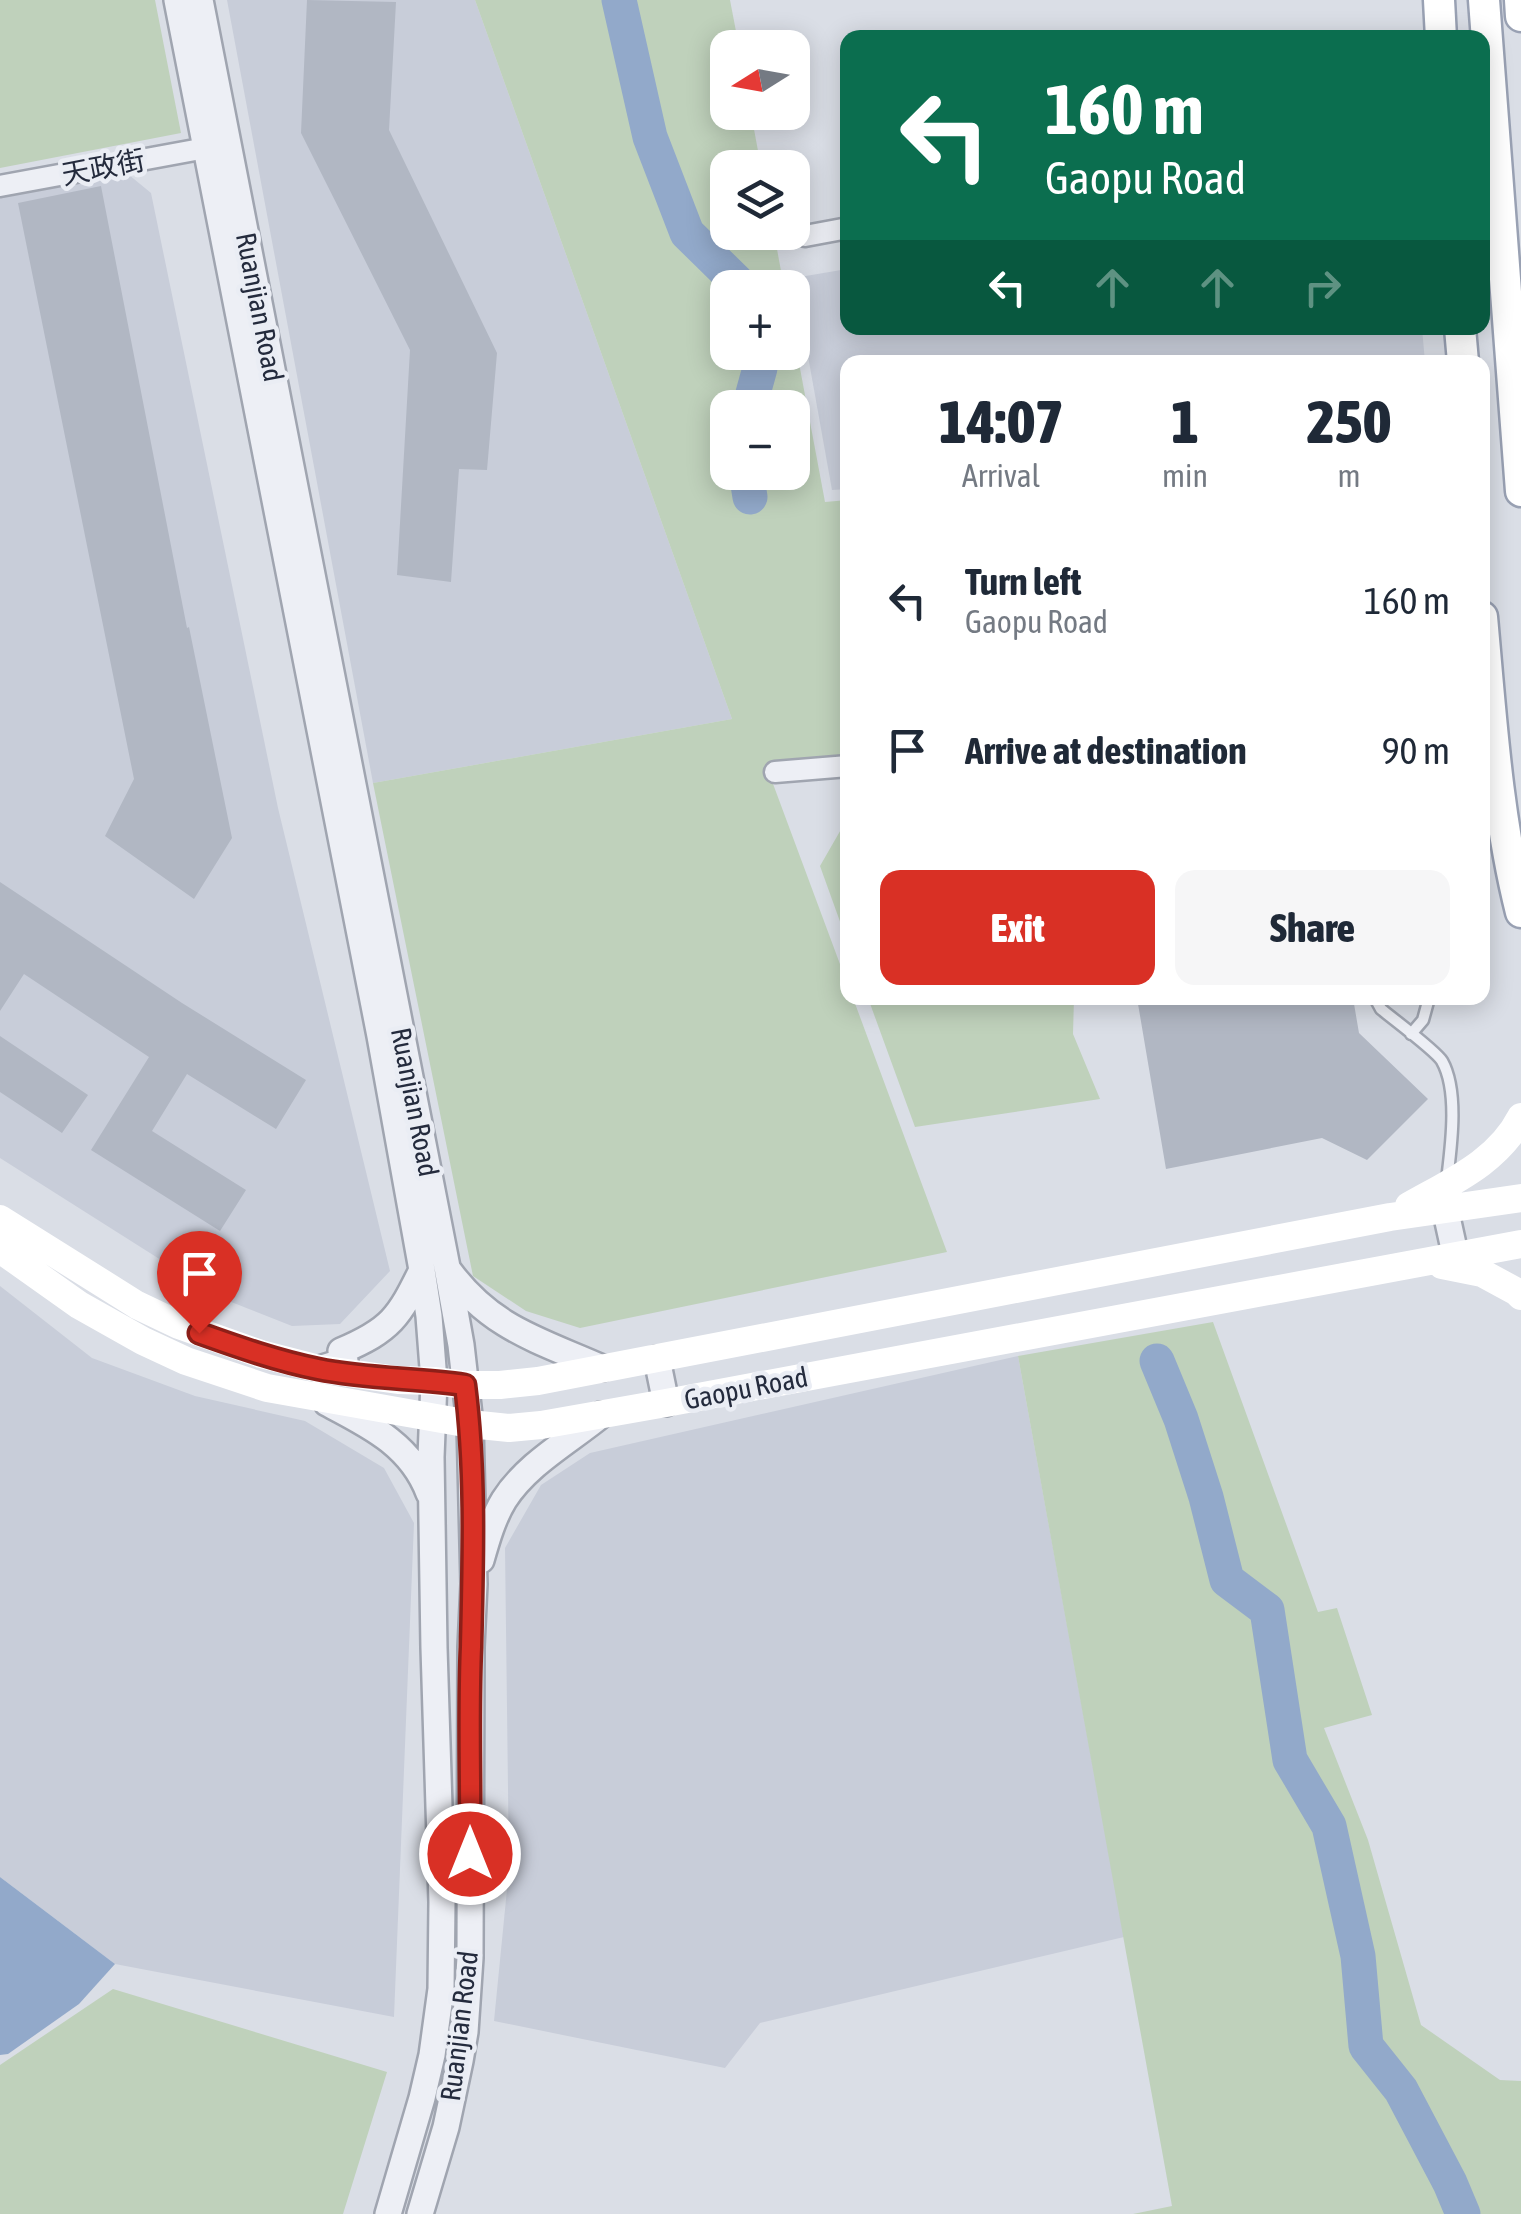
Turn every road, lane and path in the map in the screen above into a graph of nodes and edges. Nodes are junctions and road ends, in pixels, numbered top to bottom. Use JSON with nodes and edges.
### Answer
{"nodes":[{"id":1,"x":177,"y":0,"type":"edge"},
{"id":2,"x":200,"y":0,"type":"edge"},
{"id":3,"x":1439,"y":0,"type":"edge"},
{"id":4,"x":1484,"y":0,"type":"edge"},
{"id":5,"x":1520,"y":0,"type":"edge"},
{"id":6,"x":1521,"y":16,"type":"edge"},
{"id":7,"x":1441,"y":30,"type":"edge"},
{"id":8,"x":1486,"y":30,"type":"edge"},
{"id":9,"x":1490,"y":80,"type":"edge"},
{"id":10,"x":206,"y":148,"type":"junction"},
{"id":11,"x":0,"y":186,"type":"edge"},
{"id":12,"x":840,"y":229,"type":"edge"},
{"id":13,"x":810,"y":235,"type":"edge"},
{"id":14,"x":1521,"y":491,"type":"edge"},
{"id":15,"x":1490,"y":756,"type":"edge"},
{"id":16,"x":840,"y":767,"type":"edge"},
{"id":17,"x":775,"y":772,"type":"dead end"},
{"id":18,"x":1521,"y":912,"type":"edge"},
{"id":19,"x":1379,"y":1005,"type":"edge"},
{"id":20,"x":1427,"y":1005,"type":"edge"},
{"id":21,"x":1411,"y":1034,"type":"junction"},
{"id":22,"x":1521,"y":1117,"type":"edge"},
{"id":23,"x":1446,"y":1197,"type":"junction"},
{"id":24,"x":1521,"y":1198,"type":"edge"},
{"id":25,"x":0,"y":1219,"type":"edge"},
{"id":26,"x":1521,"y":1244,"type":"edge"},
{"id":27,"x":0,"y":1249,"type":"edge"},
{"id":28,"x":1456,"y":1258,"type":"junction"},
{"id":29,"x":1410,"y":1265,"type":"junction"},
{"id":30,"x":435,"y":1269,"type":"junction"},
{"id":31,"x":1521,"y":1296,"type":"edge"},
{"id":32,"x":657,"y":1359,"type":"junction"},
{"id":33,"x":602,"y":1368,"type":"junction"},
{"id":34,"x":318,"y":1369,"type":"junction"},
{"id":35,"x":434,"y":1380,"type":"junction"},
{"id":36,"x":465,"y":1385,"type":"junction"},
{"id":37,"x":318,"y":1398,"type":"junction"},
{"id":38,"x":666,"y":1403,"type":"junction"},
{"id":39,"x":601,"y":1415,"type":"junction"},
{"id":40,"x":432,"y":1416,"type":"junction"},
{"id":41,"x":470,"y":1424,"type":"junction"},
{"id":42,"x":432,"y":1501,"type":"junction"},
{"id":43,"x":474,"y":1584,"type":"junction"},
{"id":44,"x":390,"y":2205,"type":"edge"},
{"id":45,"x":421,"y":2210,"type":"edge"}],
"edges":[{"from":1,"to":10,"type":"street","name":"Ruanjian Road"},
{"from":2,"to":30,"type":"street","name":"Ruanjian Road"},
{"from":3,"to":7,"type":"main road"},
{"from":4,"to":8,"type":"main road"},
{"from":5,"to":6,"type":"main road"},
{"from":9,"to":14,"type":"main road"},
{"from":10,"to":11,"type":"street","name":"天政街"},
{"from":10,"to":30,"type":"street","name":"Ruanjian Road"},
{"from":12,"to":13,"type":"street"},
{"from":15,"to":18,"type":"main road"},
{"from":16,"to":17,"type":"street"},
{"from":19,"to":21,"type":"lane"},
{"from":20,"to":21,"type":"lane"},
{"from":21,"to":23,"type":"lane"},
{"from":22,"to":23,"type":"main road"},
{"from":23,"to":24,"type":"main road","name":"Gaopu Road"},
{"from":23,"to":28,"type":"street"},
{"from":23,"to":32,"type":"main road","name":"Gaopu Road"},
{"from":25,"to":34,"type":"main road","name":"Gaopu Road"},
{"from":26,"to":28,"type":"main road","name":"Gaopu Road"},
{"from":27,"to":37,"type":"main road","name":"Gaopu Road"},
{"from":28,"to":29,"type":"main road","name":"Gaopu Road"},
{"from":29,"to":31,"type":"main road"},
{"from":29,"to":38,"type":"main road","name":"Gaopu Road"},
{"from":30,"to":33,"type":"street"},
{"from":30,"to":34,"type":"street"},
{"from":30,"to":35,"type":"street","name":"Ruanjian Road"},
{"from":30,"to":36,"type":"street","name":"Ruanjian Road"},
{"from":32,"to":33,"type":"main road","name":"Gaopu Road"},
{"from":32,"to":38,"type":"street"},
{"from":33,"to":36,"type":"main road","name":"Gaopu Road"},
{"from":34,"to":35,"type":"main road","name":"Gaopu Road"},
{"from":35,"to":36,"type":"main road","name":"Gaopu Road"},
{"from":35,"to":40,"type":"street","name":"Ruanjian Road"},
{"from":36,"to":41,"type":"street","name":"Ruanjian Road"},
{"from":37,"to":40,"type":"main road","name":"Gaopu Road"},
{"from":37,"to":42,"type":"street"},
{"from":38,"to":39,"type":"main road","name":"Gaopu Road"},
{"from":39,"to":41,"type":"main road","name":"Gaopu Road"},
{"from":39,"to":43,"type":"street"},
{"from":40,"to":41,"type":"main road","name":"Gaopu Road"},
{"from":40,"to":42,"type":"street","name":"Ruanjian Road"},
{"from":41,"to":43,"type":"street","name":"Ruanjian Road"},
{"from":42,"to":44,"type":"street","name":"Ruanjian Road"},
{"from":43,"to":45,"type":"street","name":"Ruanjian Road"},
{"from":44,"to":45,"type":"street"}]}
